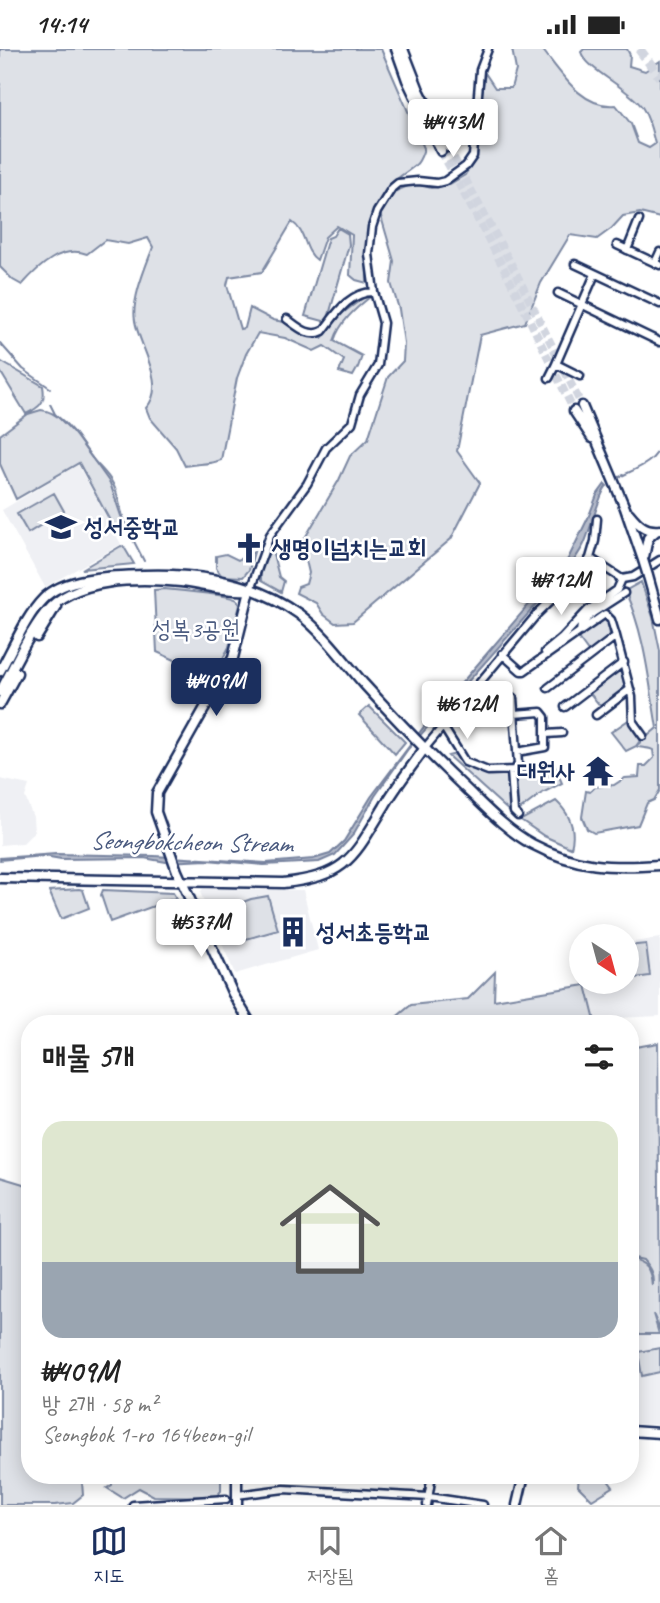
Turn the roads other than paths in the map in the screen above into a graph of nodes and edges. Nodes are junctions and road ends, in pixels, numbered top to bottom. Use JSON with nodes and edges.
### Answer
{"nodes":[{"id":1,"x":396,"y":49,"type":"edge"},
{"id":2,"x":403,"y":49,"type":"edge"},
{"id":3,"x":488,"y":49,"type":"edge"},
{"id":4,"x":639,"y":221,"type":"dead end"},
{"id":5,"x":617,"y":245,"type":"dead end"},
{"id":6,"x":627,"y":250,"type":"junction"},
{"id":7,"x":660,"y":252,"type":"edge"},
{"id":8,"x":575,"y":264,"type":"dead end"},
{"id":9,"x":658,"y":264,"type":"edge"},
{"id":10,"x":595,"y":274,"type":"junction"},
{"id":11,"x":374,"y":292,"type":"junction"},
{"id":12,"x":558,"y":293,"type":"dead end"},
{"id":13,"x":660,"y":304,"type":"edge"},
{"id":14,"x":580,"y":305,"type":"junction"},
{"id":15,"x":287,"y":319,"type":"dead end"},
{"id":16,"x":660,"y":342,"type":"edge"},
{"id":17,"x":556,"y":363,"type":"junction"},
{"id":18,"x":580,"y":376,"type":"dead end"},
{"id":19,"x":549,"y":378,"type":"dead end"},
{"id":20,"x":582,"y":406,"type":"tunnel mouth"},
{"id":21,"x":574,"y":411,"type":"tunnel mouth"},
{"id":22,"x":602,"y":452,"type":"junction"},
{"id":23,"x":625,"y":507,"type":"junction"},
{"id":24,"x":597,"y":519,"type":"dead end"},
{"id":25,"x":658,"y":531,"type":"edge"},
{"id":26,"x":590,"y":558,"type":"junction"},
{"id":27,"x":643,"y":560,"type":"junction"},
{"id":28,"x":660,"y":560,"type":"edge"},
{"id":29,"x":622,"y":579,"type":"junction"},
{"id":30,"x":80,"y":582,"type":"junction"},
{"id":31,"x":250,"y":590,"type":"junction"},
{"id":32,"x":624,"y":593,"type":"dead end"},
{"id":33,"x":66,"y":595,"type":"junction"},
{"id":34,"x":603,"y":611,"type":"junction"},
{"id":35,"x":42,"y":613,"type":"junction"},
{"id":36,"x":660,"y":619,"type":"edge"},
{"id":37,"x":616,"y":636,"type":"junction"},
{"id":38,"x":502,"y":655,"type":"junction"},
{"id":39,"x":624,"y":662,"type":"junction"},
{"id":40,"x":533,"y":666,"type":"junction"},
{"id":41,"x":0,"y":671,"type":"edge"},
{"id":42,"x":0,"y":683,"type":"edge"},
{"id":43,"x":548,"y":688,"type":"dead end"},
{"id":44,"x":629,"y":690,"type":"junction"},
{"id":45,"x":0,"y":692,"type":"edge"},
{"id":46,"x":513,"y":698,"type":"dead end"},
{"id":47,"x":0,"y":704,"type":"edge"},
{"id":48,"x":565,"y":707,"type":"dead end"},
{"id":49,"x":514,"y":714,"type":"junction"},
{"id":50,"x":596,"y":715,"type":"dead end"},
{"id":51,"x":442,"y":725,"type":"junction"},
{"id":52,"x":562,"y":733,"type":"dead end"},
{"id":53,"x":546,"y":734,"type":"junction"},
{"id":54,"x":643,"y":736,"type":"dead end"},
{"id":55,"x":421,"y":746,"type":"junction"},
{"id":56,"x":517,"y":752,"type":"junction"},
{"id":57,"x":510,"y":771,"type":"junction"},
{"id":58,"x":518,"y":816,"type":"dead end"},
{"id":59,"x":658,"y":864,"type":"edge"},
{"id":60,"x":0,"y":878,"type":"edge"},
{"id":61,"x":181,"y":880,"type":"junction"},
{"id":62,"x":246,"y":1015,"type":"edge"},
{"id":63,"x":639,"y":1432,"type":"edge"},
{"id":64,"x":660,"y":1433,"type":"edge"},
{"id":65,"x":431,"y":1484,"type":"edge"},
{"id":66,"x":522,"y":1484,"type":"edge"},
{"id":67,"x":226,"y":1499,"type":"dead end"},
{"id":68,"x":237,"y":1499,"type":"edge"},
{"id":69,"x":428,"y":1502,"type":"edge"},
{"id":70,"x":133,"y":1505,"type":"edge"},
{"id":71,"x":483,"y":1505,"type":"edge"},
{"id":72,"x":517,"y":1505,"type":"edge"}],
"edges":[{"from":1,"to":2,"type":"street"},
{"from":3,"to":11,"type":"street"},
{"from":4,"to":6,"type":"street"},
{"from":5,"to":6,"type":"street"},
{"from":6,"to":9,"type":"street"},
{"from":7,"to":9,"type":"street"},
{"from":8,"to":10,"type":"street"},
{"from":10,"to":13,"type":"street"},
{"from":10,"to":14,"type":"street"},
{"from":11,"to":15,"type":"street"},
{"from":11,"to":31,"type":"street"},
{"from":12,"to":14,"type":"street"},
{"from":14,"to":16,"type":"street"},
{"from":14,"to":17,"type":"street"},
{"from":17,"to":18,"type":"street"},
{"from":17,"to":19,"type":"street"},
{"from":20,"to":22,"type":"street"},
{"from":21,"to":22,"type":"street"},
{"from":22,"to":23,"type":"street"},
{"from":23,"to":25,"type":"street"},
{"from":23,"to":27,"type":"street"},
{"from":24,"to":26,"type":"street"},
{"from":25,"to":27,"type":"street"},
{"from":26,"to":29,"type":"street"},
{"from":26,"to":38,"type":"street"},
{"from":27,"to":36,"type":"street","bridge":true},
{"from":28,"to":29,"type":"street"},
{"from":29,"to":40,"type":"street"},
{"from":30,"to":31,"type":"street"},
{"from":30,"to":35,"type":"street"},
{"from":30,"to":41,"type":"street"},
{"from":31,"to":33,"type":"street"},
{"from":31,"to":55,"type":"street"},
{"from":31,"to":61,"type":"street"},
{"from":32,"to":34,"type":"street"},
{"from":33,"to":35,"type":"street"},
{"from":33,"to":47,"type":"street"},
{"from":34,"to":37,"type":"street"},
{"from":34,"to":40,"type":"street"},
{"from":35,"to":42,"type":"street"},
{"from":35,"to":45,"type":"street"},
{"from":37,"to":39,"type":"street"},
{"from":37,"to":43,"type":"street"},
{"from":38,"to":40,"type":"street"},
{"from":38,"to":51,"type":"street"},
{"from":39,"to":44,"type":"street"},
{"from":39,"to":48,"type":"street"},
{"from":44,"to":50,"type":"street"},
{"from":44,"to":54,"type":"street"},
{"from":46,"to":49,"type":"street"},
{"from":49,"to":53,"type":"street"},
{"from":49,"to":56,"type":"street"},
{"from":51,"to":55,"type":"street"},
{"from":51,"to":57,"type":"street"},
{"from":52,"to":53,"type":"street"},
{"from":53,"to":56,"type":"street"},
{"from":55,"to":59,"type":"street"},
{"from":55,"to":61,"type":"street"},
{"from":56,"to":57,"type":"street"},
{"from":57,"to":58,"type":"street"},
{"from":60,"to":61,"type":"street"},
{"from":61,"to":62,"type":"street"},
{"from":63,"to":64,"type":"street"},
{"from":65,"to":69,"type":"street"},
{"from":66,"to":72,"type":"street"},
{"from":67,"to":70,"type":"street"},
{"from":68,"to":69,"type":"street"},
{"from":69,"to":71,"type":"street"}]}
